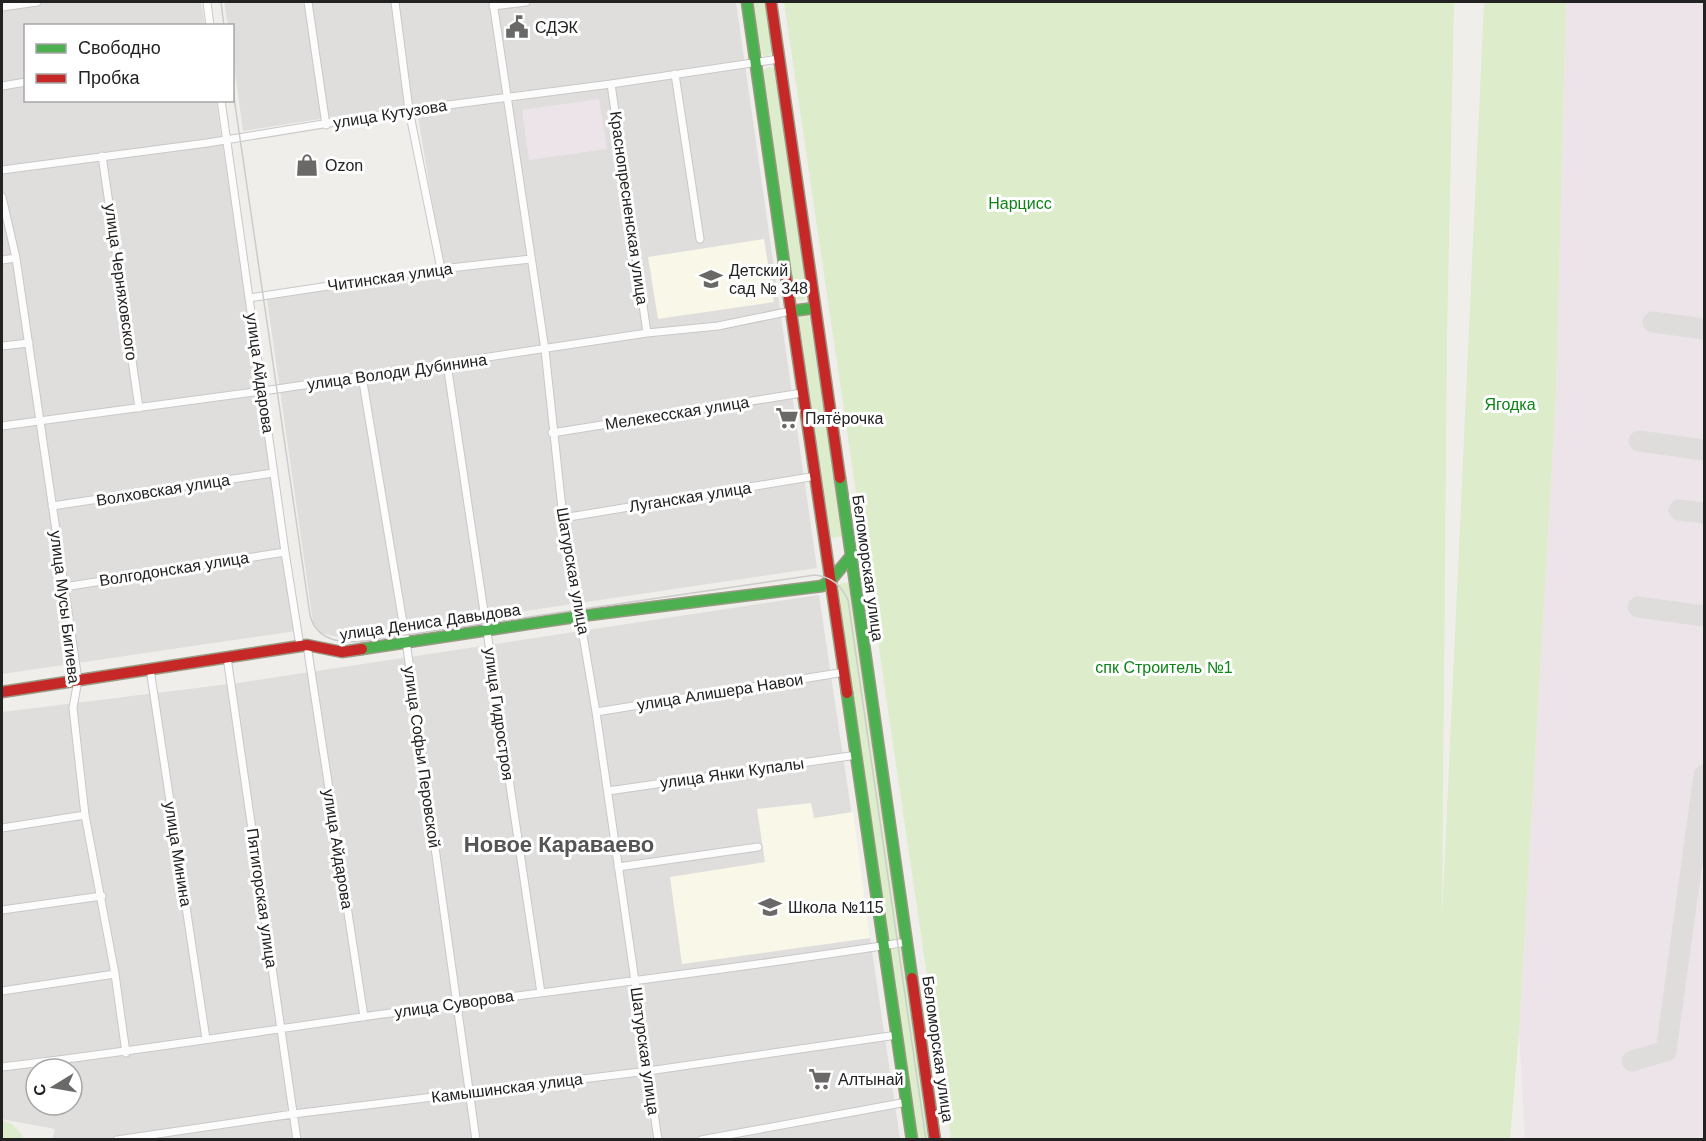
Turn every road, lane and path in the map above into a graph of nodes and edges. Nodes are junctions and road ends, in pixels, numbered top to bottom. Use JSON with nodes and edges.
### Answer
{"nodes":[{"id":1,"x":37,"y":2,"type":"edge"},
{"id":2,"x":207,"y":2,"type":"edge"},
{"id":3,"x":308,"y":2,"type":"edge"},
{"id":4,"x":395,"y":2,"type":"edge"},
{"id":5,"x":526,"y":2,"type":"edge"},
{"id":6,"x":747,"y":2,"type":"edge"},
{"id":7,"x":771,"y":2,"type":"edge"},
{"id":8,"x":493,"y":4,"type":"edge"},
{"id":9,"x":2,"y":7,"type":"edge"},
{"id":10,"x":210,"y":24,"type":"edge"},
{"id":11,"x":779,"y":58,"type":"junction"},
{"id":12,"x":756,"y":62,"type":"junction"},
{"id":13,"x":675,"y":74,"type":"junction"},
{"id":14,"x":24,"y":82,"type":"edge"},
{"id":15,"x":611,"y":84,"type":"junction"},
{"id":16,"x":2,"y":86,"type":"edge"},
{"id":17,"x":506,"y":97,"type":"junction"},
{"id":18,"x":221,"y":102,"type":"edge"},
{"id":19,"x":409,"y":110,"type":"junction"},
{"id":20,"x":326,"y":125,"type":"junction"},
{"id":21,"x":227,"y":140,"type":"junction"},
{"id":22,"x":102,"y":156,"type":"junction"},
{"id":23,"x":2,"y":170,"type":"edge"},
{"id":24,"x":2,"y":197,"type":"edge"},
{"id":25,"x":700,"y":239,"type":"dead end"},
{"id":26,"x":16,"y":258,"type":"junction"},
{"id":27,"x":531,"y":259,"type":"junction"},
{"id":28,"x":2,"y":260,"type":"edge"},
{"id":29,"x":441,"y":269,"type":"junction"},
{"id":30,"x":249,"y":298,"type":"junction"},
{"id":31,"x":815,"y":308,"type":"junction"},
{"id":32,"x":791,"y":311,"type":"junction"},
{"id":33,"x":647,"y":333,"type":"junction"},
{"id":34,"x":29,"y":344,"type":"junction"},
{"id":35,"x":2,"y":346,"type":"edge"},
{"id":36,"x":545,"y":350,"type":"junction"},
{"id":37,"x":447,"y":364,"type":"junction"},
{"id":38,"x":362,"y":376,"type":"junction"},
{"id":39,"x":262,"y":390,"type":"junction"},
{"id":40,"x":802,"y":393,"type":"junction"},
{"id":41,"x":139,"y":408,"type":"junction"},
{"id":42,"x":40,"y":421,"type":"junction"},
{"id":43,"x":2,"y":426,"type":"edge"},
{"id":44,"x":552,"y":433,"type":"junction"},
{"id":45,"x":273,"y":473,"type":"junction"},
{"id":46,"x":816,"y":476,"type":"junction"},
{"id":47,"x":52,"y":506,"type":"junction"},
{"id":48,"x":563,"y":518,"type":"junction"},
{"id":49,"x":285,"y":552,"type":"junction"},
{"id":50,"x":851,"y":556,"type":"junction"},
{"id":51,"x":831,"y":580,"type":"junction"},
{"id":52,"x":64,"y":587,"type":"junction"},
{"id":53,"x":580,"y":616,"type":"junction"},
{"id":54,"x":487,"y":629,"type":"junction"},
{"id":55,"x":406,"y":641,"type":"junction"},
{"id":56,"x":304,"y":646,"type":"junction"},
{"id":57,"x":227,"y":657,"type":"junction"},
{"id":58,"x":150,"y":669,"type":"junction"},
{"id":59,"x":844,"y":672,"type":"junction"},
{"id":60,"x":78,"y":680,"type":"junction"},
{"id":61,"x":2,"y":692,"type":"edge"},
{"id":62,"x":596,"y":712,"type":"junction"},
{"id":63,"x":857,"y":755,"type":"junction"},
{"id":64,"x":608,"y":791,"type":"junction"},
{"id":65,"x":86,"y":815,"type":"junction"},
{"id":66,"x":2,"y":828,"type":"edge"},
{"id":67,"x":758,"y":847,"type":"dead end"},
{"id":68,"x":618,"y":867,"type":"junction"},
{"id":69,"x":102,"y":896,"type":"junction"},
{"id":70,"x":2,"y":910,"type":"edge"},
{"id":71,"x":907,"y":942,"type":"junction"},
{"id":72,"x":884,"y":945,"type":"junction"},
{"id":73,"x":115,"y":974,"type":"junction"},
{"id":74,"x":635,"y":982,"type":"junction"},
{"id":75,"x":2,"y":991,"type":"edge"},
{"id":76,"x":541,"y":993,"type":"junction"},
{"id":77,"x":457,"y":1004,"type":"junction"},
{"id":78,"x":364,"y":1017,"type":"junction"},
{"id":79,"x":281,"y":1028,"type":"junction"},
{"id":80,"x":897,"y":1035,"type":"junction"},
{"id":81,"x":206,"y":1039,"type":"junction"},
{"id":82,"x":126,"y":1053,"type":"junction"},
{"id":83,"x":2,"y":1067,"type":"edge"},
{"id":84,"x":648,"y":1071,"type":"junction"},
{"id":85,"x":470,"y":1093,"type":"junction"},
{"id":86,"x":907,"y":1102,"type":"junction"},
{"id":87,"x":293,"y":1114,"type":"junction"},
{"id":88,"x":117,"y":1140,"type":"edge"},
{"id":89,"x":297,"y":1140,"type":"edge"},
{"id":90,"x":476,"y":1140,"type":"edge"},
{"id":91,"x":658,"y":1140,"type":"edge"},
{"id":92,"x":701,"y":1140,"type":"edge"},
{"id":93,"x":912,"y":1140,"type":"edge"},
{"id":94,"x":935,"y":1140,"type":"edge"}],
"edges":[{"from":1,"to":9,"type":"street"},
{"from":2,"to":10,"type":"street"},
{"from":3,"to":20,"type":"street"},
{"from":4,"to":19,"type":"street"},
{"from":5,"to":8,"type":"street"},
{"from":6,"to":12,"type":"main road"},
{"from":7,"to":11,"type":"main road","name":"Беломорская улица"},
{"from":8,"to":17,"type":"street","name":"Шатурская улица"},
{"from":11,"to":12,"type":"street","name":"улица Кутузова"},
{"from":11,"to":31,"type":"main road","name":"Беломорская улица"},
{"from":12,"to":13,"type":"street","name":"улица Кутузова"},
{"from":12,"to":32,"type":"main road"},
{"from":13,"to":15,"type":"street","name":"улица Кутузова"},
{"from":13,"to":25,"type":"street"},
{"from":14,"to":16,"type":"street"},
{"from":15,"to":17,"type":"street","name":"улица Кутузова"},
{"from":15,"to":33,"type":"street","name":"Краснопресненская улица"},
{"from":17,"to":19,"type":"street","name":"улица Кутузова"},
{"from":17,"to":27,"type":"street","name":"Шатурская улица"},
{"from":18,"to":21,"type":"street","name":"улица Айдарова"},
{"from":19,"to":20,"type":"street","name":"улица Кутузова"},
{"from":19,"to":29,"type":"street"},
{"from":20,"to":21,"type":"street","name":"улица Кутузова"},
{"from":21,"to":22,"type":"street","name":"улица Кутузова"},
{"from":21,"to":30,"type":"street","name":"улица Айдарова"},
{"from":22,"to":23,"type":"street","name":"улица Кутузова"},
{"from":22,"to":41,"type":"street","name":"улица Черняховского"},
{"from":24,"to":26,"type":"street","name":"улица Мусы Бигиева"},
{"from":26,"to":28,"type":"street"},
{"from":26,"to":34,"type":"street","name":"улица Мусы Бигиева"},
{"from":27,"to":29,"type":"street","name":"Читинская улица"},
{"from":27,"to":36,"type":"street","name":"Шатурская улица"},
{"from":29,"to":30,"type":"street","name":"Читинская улица"},
{"from":30,"to":39,"type":"street","name":"улица Айдарова"},
{"from":31,"to":32,"type":"main road"},
{"from":31,"to":50,"type":"main road","name":"Беломорская улица"},
{"from":32,"to":33,"type":"street","name":"улица Володи Дубинина"},
{"from":32,"to":40,"type":"main road"},
{"from":33,"to":36,"type":"street","name":"улица Володи Дубинина"},
{"from":34,"to":35,"type":"street"},
{"from":34,"to":42,"type":"street","name":"улица Мусы Бигиева"},
{"from":36,"to":37,"type":"street","name":"улица Володи Дубинина"},
{"from":36,"to":44,"type":"street","name":"Шатурская улица"},
{"from":37,"to":38,"type":"street","name":"улица Володи Дубинина"},
{"from":37,"to":54,"type":"street","name":"улица Гидростроя"},
{"from":38,"to":39,"type":"street","name":"улица Володи Дубинина"},
{"from":38,"to":55,"type":"street","name":"улица Софьи Перовской"},
{"from":39,"to":41,"type":"street","name":"улица Володи Дубинина"},
{"from":39,"to":45,"type":"street","name":"улица Айдарова"},
{"from":40,"to":44,"type":"street","name":"Мелекесская улица"},
{"from":40,"to":46,"type":"main road"},
{"from":41,"to":42,"type":"street","name":"улица Володи Дубинина"},
{"from":42,"to":43,"type":"street","name":"улица Володи Дубинина"},
{"from":42,"to":47,"type":"street","name":"улица Мусы Бигиева"},
{"from":44,"to":48,"type":"street","name":"Шатурская улица"},
{"from":45,"to":47,"type":"street","name":"Волховская улица"},
{"from":45,"to":49,"type":"street","name":"улица Айдарова"},
{"from":46,"to":48,"type":"street","name":"Луганская улица"},
{"from":46,"to":51,"type":"main road"},
{"from":47,"to":52,"type":"street","name":"улица Мусы Бигиева"},
{"from":48,"to":53,"type":"street","name":"Шатурская улица"},
{"from":49,"to":52,"type":"street","name":"Волгодонская улица"},
{"from":49,"to":56,"type":"street","name":"улица Айдарова"},
{"from":50,"to":51,"type":"main road"},
{"from":50,"to":71,"type":"main road","name":"Беломорская улица"},
{"from":51,"to":53,"type":"main road","name":"улица Дениса Давыдова"},
{"from":51,"to":59,"type":"main road"},
{"from":52,"to":60,"type":"street","name":"улица Мусы Бигиева"},
{"from":53,"to":54,"type":"main road","name":"улица Дениса Давыдова"},
{"from":53,"to":62,"type":"street","name":"Шатурская улица"},
{"from":54,"to":55,"type":"main road","name":"улица Дениса Давыдова"},
{"from":54,"to":76,"type":"street","name":"улица Гидростроя"},
{"from":55,"to":56,"type":"main road","name":"улица Дениса Давыдова"},
{"from":55,"to":77,"type":"street","name":"улица Софьи Перовской"},
{"from":56,"to":57,"type":"main road","name":"улица Дениса Давыдова"},
{"from":56,"to":78,"type":"street","name":"улица Айдарова"},
{"from":57,"to":58,"type":"main road","name":"улица Дениса Давыдова"},
{"from":57,"to":79,"type":"street","name":"Пятигорская улица"},
{"from":58,"to":60,"type":"main road","name":"улица Дениса Давыдова"},
{"from":58,"to":81,"type":"street","name":"улица Минина"},
{"from":59,"to":62,"type":"street","name":"улица Алишера Навои"},
{"from":59,"to":63,"type":"main road"},
{"from":60,"to":61,"type":"main road","name":"улица Дениса Давыдова"},
{"from":60,"to":65,"type":"street","name":"улица Мусы Бигиева"},
{"from":62,"to":64,"type":"street","name":"Шатурская улица"},
{"from":63,"to":64,"type":"street","name":"улица Янки Купалы"},
{"from":63,"to":72,"type":"main road"},
{"from":64,"to":68,"type":"street","name":"Шатурская улица"},
{"from":65,"to":66,"type":"street"},
{"from":65,"to":69,"type":"street","name":"улица Мусы Бигиева"},
{"from":67,"to":68,"type":"street"},
{"from":68,"to":74,"type":"street","name":"Шатурская улица"},
{"from":69,"to":70,"type":"street"},
{"from":69,"to":73,"type":"street","name":"улица Мусы Бигиева"},
{"from":71,"to":72,"type":"street","name":"улица Суворова"},
{"from":71,"to":94,"type":"main road","name":"Беломорская улица"},
{"from":72,"to":74,"type":"street","name":"улица Суворова"},
{"from":72,"to":80,"type":"main road"},
{"from":73,"to":75,"type":"street"},
{"from":73,"to":82,"type":"street","name":"улица Мусы Бигиева"},
{"from":74,"to":76,"type":"street","name":"улица Суворова"},
{"from":74,"to":84,"type":"street","name":"Шатурская улица"},
{"from":76,"to":77,"type":"street","name":"улица Суворова"},
{"from":77,"to":78,"type":"street","name":"улица Суворова"},
{"from":77,"to":85,"type":"street","name":"улица Софьи Перовской"},
{"from":78,"to":79,"type":"street","name":"улица Суворова"},
{"from":79,"to":81,"type":"street","name":"улица Суворова"},
{"from":79,"to":87,"type":"street","name":"Пятигорская улица"},
{"from":80,"to":84,"type":"street","name":"Камышинская улица"},
{"from":80,"to":86,"type":"main road"},
{"from":81,"to":82,"type":"street","name":"улица Суворова"},
{"from":82,"to":83,"type":"street","name":"улица Суворова"},
{"from":84,"to":85,"type":"street","name":"Камышинская улица"},
{"from":84,"to":91,"type":"street","name":"Шатурская улица"},
{"from":85,"to":87,"type":"street","name":"Камышинская улица"},
{"from":85,"to":90,"type":"street","name":"улица Софьи Перовской"},
{"from":86,"to":92,"type":"street"},
{"from":86,"to":93,"type":"main road"},
{"from":87,"to":88,"type":"street","name":"Камышинская улица"},
{"from":87,"to":89,"type":"street","name":"Пятигорская улица"}]}
